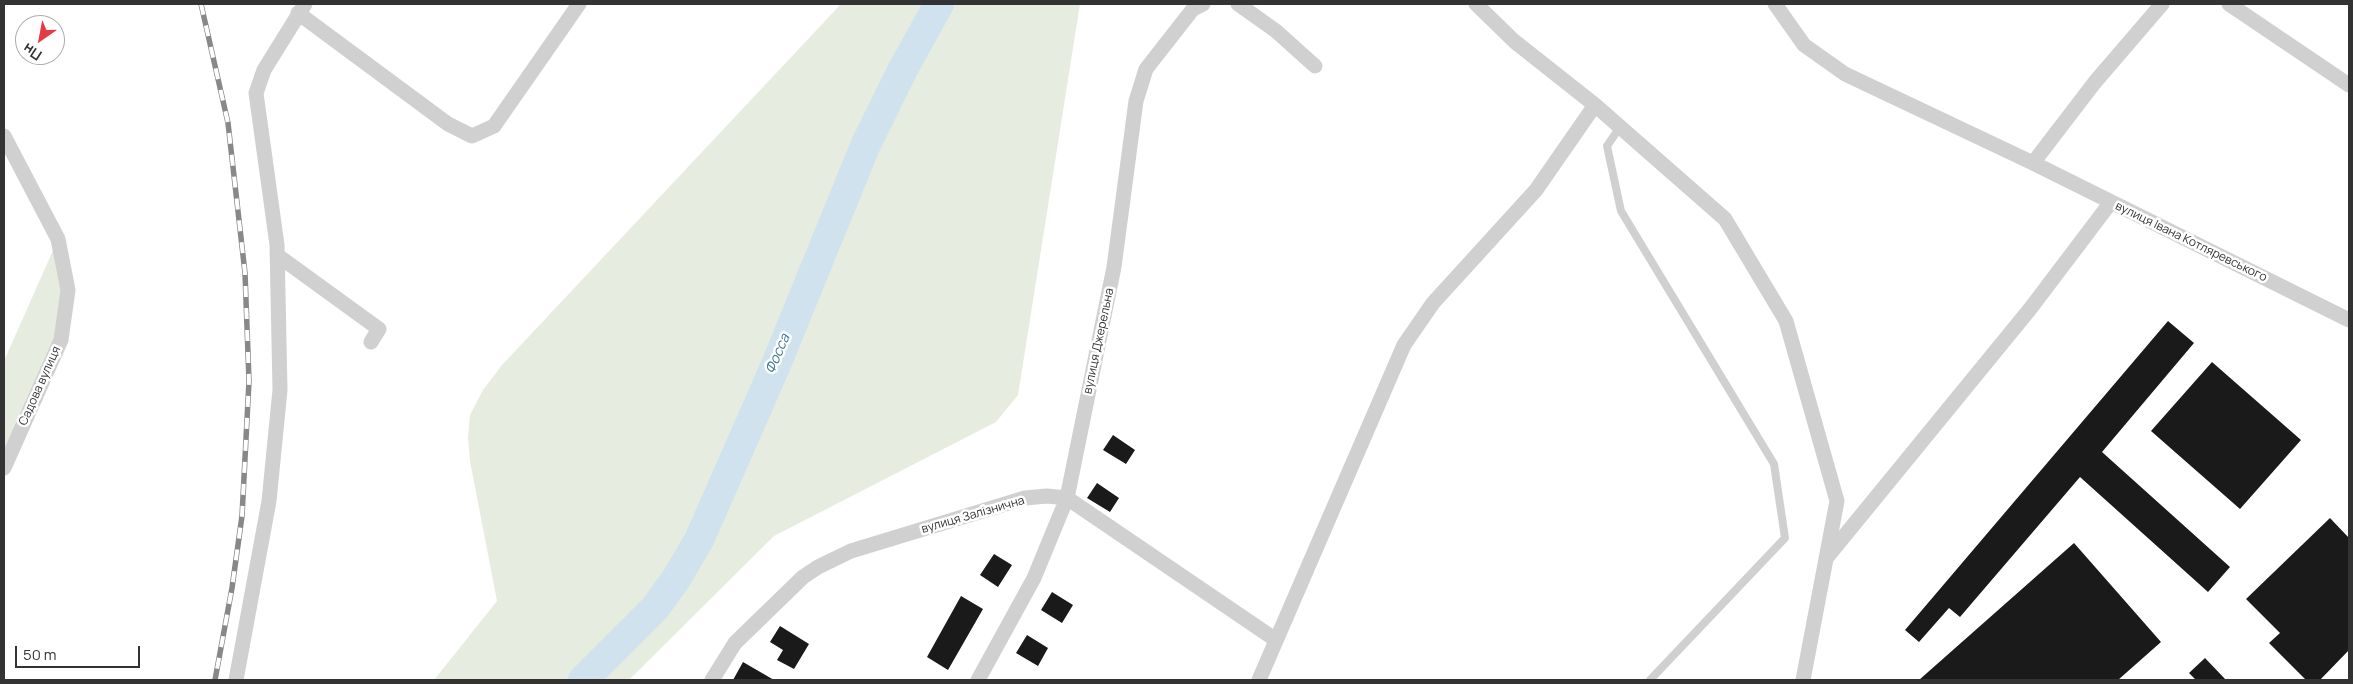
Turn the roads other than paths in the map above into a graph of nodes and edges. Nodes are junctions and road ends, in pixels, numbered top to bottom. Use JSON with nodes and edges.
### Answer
{"nodes":[{"id":1,"x":579,"y":4,"type":"edge"},
{"id":2,"x":1203,"y":4,"type":"edge"},
{"id":3,"x":1238,"y":4,"type":"edge"},
{"id":4,"x":1476,"y":4,"type":"edge"},
{"id":5,"x":1775,"y":4,"type":"edge"},
{"id":6,"x":2162,"y":4,"type":"edge"},
{"id":7,"x":2229,"y":4,"type":"edge"},
{"id":8,"x":301,"y":8,"type":"edge"},
{"id":9,"x":1315,"y":66,"type":"dead end"},
{"id":10,"x":2349,"y":85,"type":"edge"},
{"id":11,"x":1595,"y":106,"type":"junction"},
{"id":12,"x":1620,"y":128,"type":"junction"},
{"id":13,"x":4,"y":136,"type":"edge"},
{"id":14,"x":2033,"y":163,"type":"junction"},
{"id":15,"x":2111,"y":202,"type":"junction"},
{"id":16,"x":277,"y":254,"type":"junction"},
{"id":17,"x":2349,"y":320,"type":"edge"},
{"id":18,"x":372,"y":342,"type":"dead end"},
{"id":19,"x":4,"y":468,"type":"edge"},
{"id":20,"x":1067,"y":498,"type":"junction"},
{"id":21,"x":1826,"y":558,"type":"junction"},
{"id":22,"x":1276,"y":640,"type":"junction"},
{"id":23,"x":236,"y":680,"type":"edge"},
{"id":24,"x":712,"y":680,"type":"edge"},
{"id":25,"x":978,"y":680,"type":"edge"},
{"id":26,"x":1259,"y":680,"type":"edge"},
{"id":27,"x":1650,"y":680,"type":"edge"},
{"id":28,"x":1803,"y":680,"type":"edge"}],
"edges":[{"from":1,"to":8,"type":"street"},
{"from":2,"to":20,"type":"street","name":"вулиця Джерельна"},
{"from":3,"to":9,"type":"street"},
{"from":4,"to":11,"type":"street"},
{"from":5,"to":14,"type":"street","name":"вулиця Івана Котляревського"},
{"from":6,"to":14,"type":"street"},
{"from":7,"to":10,"type":"street"},
{"from":8,"to":16,"type":"street"},
{"from":11,"to":12,"type":"street"},
{"from":11,"to":22,"type":"street"},
{"from":12,"to":21,"type":"street"},
{"from":12,"to":27,"type":"lane"},
{"from":13,"to":19,"type":"street","name":"Садова вулиця"},
{"from":14,"to":15,"type":"street","name":"вулиця Івана Котляревського"},
{"from":15,"to":17,"type":"street","name":"вулиця Івана Котляревського"},
{"from":15,"to":21,"type":"street"},
{"from":16,"to":18,"type":"street"},
{"from":16,"to":23,"type":"street"},
{"from":20,"to":22,"type":"street"},
{"from":20,"to":24,"type":"street","name":"вулиця Залізнична"},
{"from":20,"to":25,"type":"street","name":"вулиця Джерельна"},
{"from":21,"to":28,"type":"street"},
{"from":22,"to":26,"type":"street"}]}
